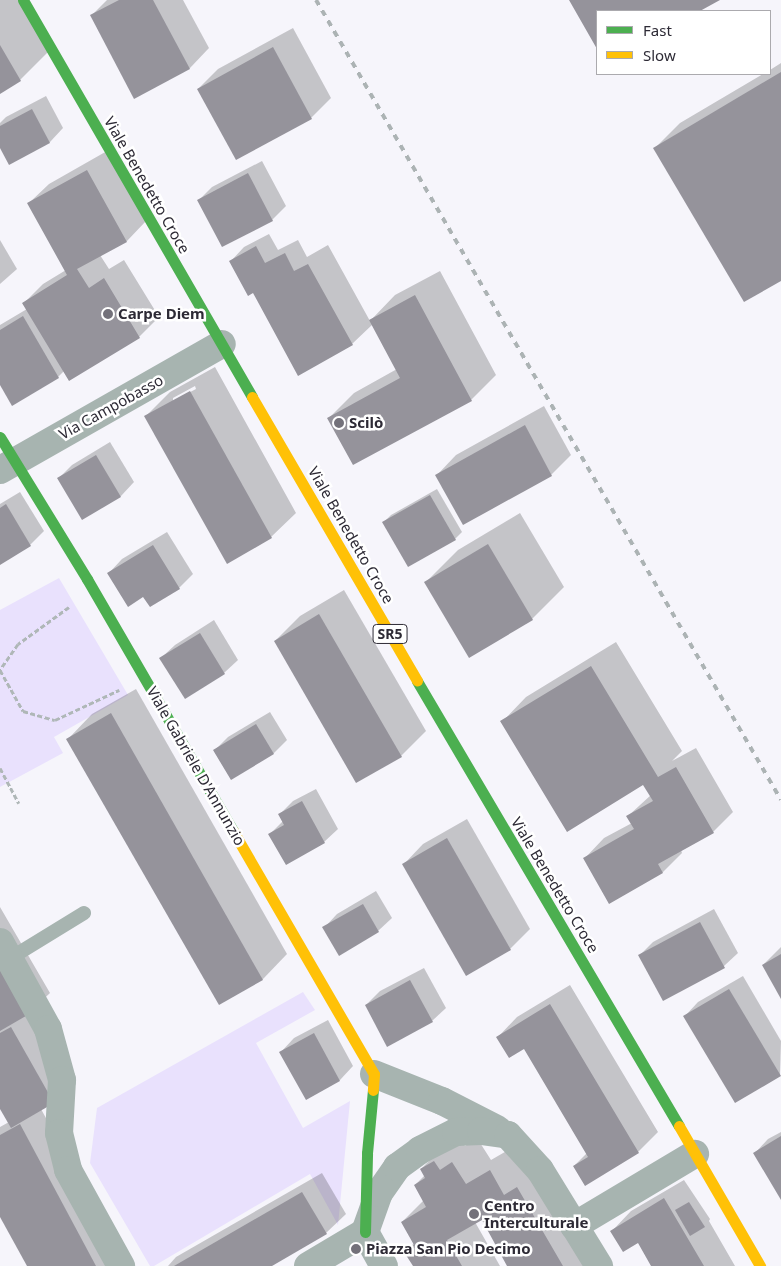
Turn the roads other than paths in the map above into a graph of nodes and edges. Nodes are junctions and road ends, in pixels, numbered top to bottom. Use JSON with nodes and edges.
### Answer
{"nodes":[{"id":1,"x":23,"y":0,"type":"edge"},
{"id":2,"x":222,"y":344,"type":"junction"},
{"id":3,"x":0,"y":437,"type":"edge"},
{"id":4,"x":7,"y":465,"type":"edge"},
{"id":5,"x":84,"y":914,"type":"dead end"},
{"id":6,"x":5,"y":950,"type":"edge"},
{"id":7,"x":374,"y":1074,"type":"junction"},
{"id":8,"x":508,"y":1135,"type":"junction"},
{"id":9,"x":695,"y":1154,"type":"junction"},
{"id":10,"x":574,"y":1226,"type":"junction"},
{"id":11,"x":365,"y":1232,"type":"junction"},
{"id":12,"x":121,"y":1266,"type":"edge"},
{"id":13,"x":308,"y":1266,"type":"edge"},
{"id":14,"x":384,"y":1266,"type":"edge"},
{"id":15,"x":599,"y":1266,"type":"edge"},
{"id":16,"x":760,"y":1266,"type":"edge"}],
"edges":[{"from":1,"to":2,"type":"main road","name":"Viale Benedetto Croce","number":"SR5"},
{"from":2,"to":4,"type":"street","name":"Via Campobasso"},
{"from":2,"to":9,"type":"main road","name":"Viale Benedetto Croce","number":"SR5"},
{"from":3,"to":4,"type":"main road","name":"Viale Gabriele D'Annunzio"},
{"from":4,"to":7,"type":"main road","name":"Viale Gabriele D'Annunzio"},
{"from":5,"to":6,"type":"lane"},
{"from":6,"to":12,"type":"street"},
{"from":7,"to":8,"type":"street"},
{"from":7,"to":11,"type":"main road"},
{"from":8,"to":10,"type":"street"},
{"from":8,"to":11,"type":"street"},
{"from":9,"to":10,"type":"street"},
{"from":9,"to":16,"type":"main road","name":"Viale Benedetto Croce","number":"SR5"},
{"from":10,"to":15,"type":"street"},
{"from":11,"to":13,"type":"street"},
{"from":11,"to":14,"type":"street"}]}
